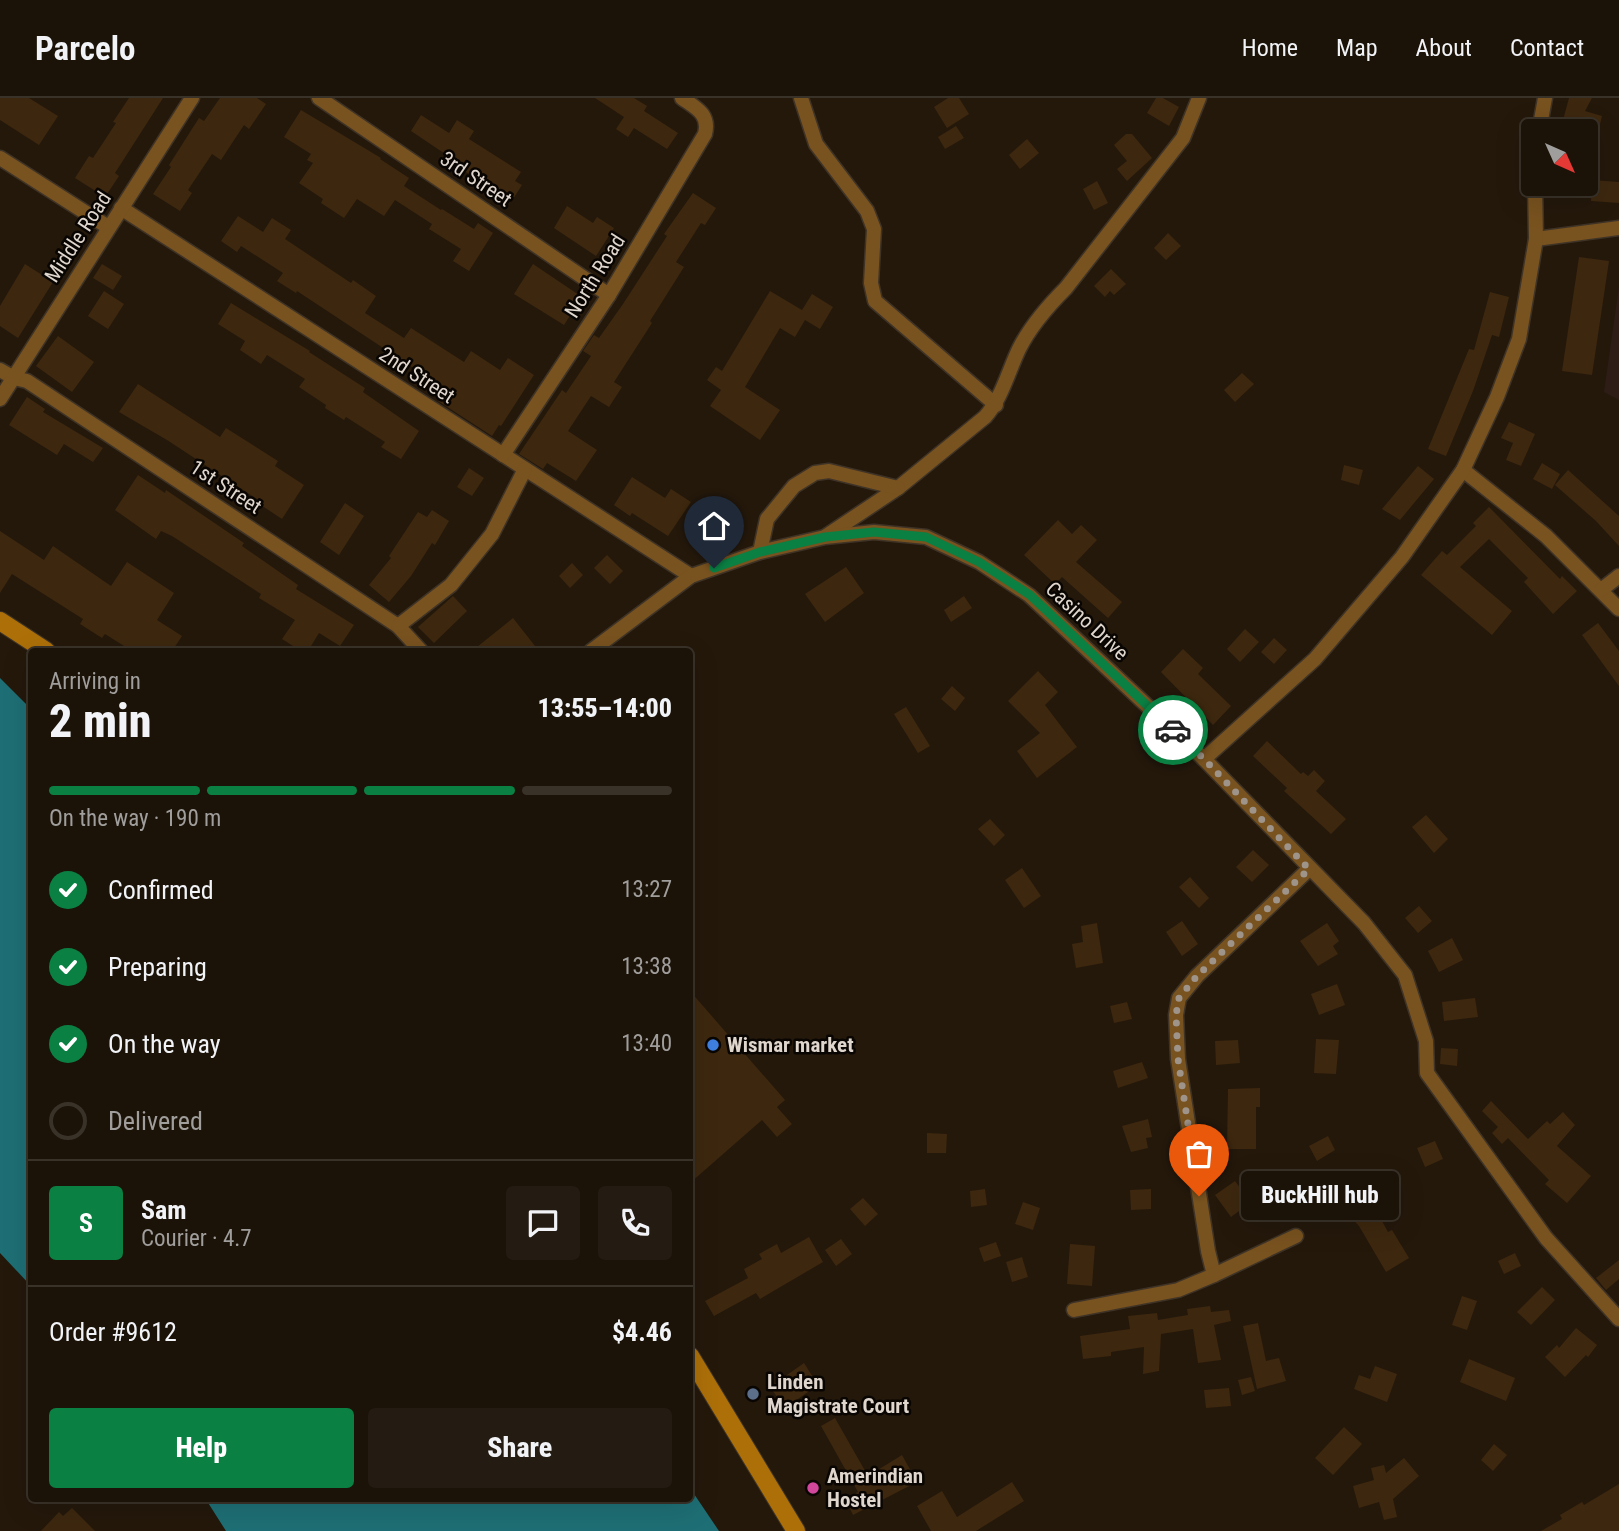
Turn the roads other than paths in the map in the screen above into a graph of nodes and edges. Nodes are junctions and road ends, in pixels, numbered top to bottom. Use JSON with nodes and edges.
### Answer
{"nodes":[{"id":1,"x":192,"y":98,"type":"edge"},
{"id":2,"x":319,"y":98,"type":"edge"},
{"id":3,"x":682,"y":98,"type":"edge"},
{"id":4,"x":801,"y":98,"type":"edge"},
{"id":5,"x":1199,"y":98,"type":"edge"},
{"id":6,"x":1545,"y":98,"type":"edge"},
{"id":7,"x":1541,"y":119,"type":"edge"},
{"id":8,"x":0,"y":158,"type":"edge"},
{"id":9,"x":1535,"y":196,"type":"edge"},
{"id":10,"x":121,"y":208,"type":"junction"},
{"id":11,"x":108,"y":227,"type":"junction"},
{"id":12,"x":1619,"y":228,"type":"edge"},
{"id":13,"x":1536,"y":239,"type":"junction"},
{"id":14,"x":609,"y":295,"type":"junction"},
{"id":15,"x":0,"y":370,"type":"edge"},
{"id":16,"x":14,"y":378,"type":"junction"},
{"id":17,"x":0,"y":399,"type":"edge"},
{"id":18,"x":996,"y":405,"type":"junction"},
{"id":19,"x":503,"y":455,"type":"junction"},
{"id":20,"x":525,"y":470,"type":"junction"},
{"id":21,"x":1463,"y":470,"type":"junction"},
{"id":22,"x":898,"y":488,"type":"junction"},
{"id":23,"x":825,"y":537,"type":"junction"},
{"id":24,"x":760,"y":552,"type":"junction"},
{"id":25,"x":691,"y":576,"type":"junction"},
{"id":26,"x":1619,"y":576,"type":"edge"},
{"id":27,"x":1601,"y":590,"type":"junction"},
{"id":28,"x":1619,"y":609,"type":"edge"},
{"id":29,"x":0,"y":621,"type":"edge"},
{"id":30,"x":398,"y":626,"type":"junction"},
{"id":31,"x":41,"y":648,"type":"edge"},
{"id":32,"x":418,"y":648,"type":"edge"},
{"id":33,"x":595,"y":648,"type":"edge"},
{"id":34,"x":1204,"y":759,"type":"junction"},
{"id":35,"x":1309,"y":869,"type":"junction"},
{"id":36,"x":1296,"y":1236,"type":"dead end"},
{"id":37,"x":1214,"y":1275,"type":"junction"},
{"id":38,"x":1074,"y":1310,"type":"dead end"},
{"id":39,"x":1619,"y":1319,"type":"edge"},
{"id":40,"x":693,"y":1361,"type":"edge"},
{"id":41,"x":796,"y":1531,"type":"edge"}],
"edges":[{"from":1,"to":10,"type":"street","name":"Middle Road"},
{"from":2,"to":14,"type":"street","name":"3rd Street"},
{"from":3,"to":14,"type":"street","name":"North Road"},
{"from":4,"to":18,"type":"street"},
{"from":5,"to":18,"type":"street"},
{"from":6,"to":7,"type":"street"},
{"from":8,"to":11,"type":"street"},
{"from":9,"to":13,"type":"street"},
{"from":10,"to":11,"type":"street","name":"Middle Road"},
{"from":10,"to":19,"type":"street","name":"2nd Street"},
{"from":11,"to":16,"type":"street","name":"Middle Road"},
{"from":12,"to":13,"type":"street"},
{"from":13,"to":21,"type":"street"},
{"from":14,"to":19,"type":"street","name":"North Road"},
{"from":15,"to":16,"type":"street","name":"1st Street"},
{"from":16,"to":17,"type":"street","name":"Middle Road"},
{"from":16,"to":30,"type":"street","name":"1st Street"},
{"from":18,"to":22,"type":"street"},
{"from":19,"to":20,"type":"street","name":"2nd Street"},
{"from":20,"to":25,"type":"street","name":"2nd Street"},
{"from":20,"to":30,"type":"street"},
{"from":21,"to":27,"type":"street"},
{"from":21,"to":34,"type":"street"},
{"from":22,"to":23,"type":"street"},
{"from":22,"to":24,"type":"street"},
{"from":23,"to":24,"type":"street","name":"Casino Drive"},
{"from":23,"to":34,"type":"street","name":"Casino Drive"},
{"from":24,"to":25,"type":"street","name":"Casino Drive"},
{"from":25,"to":33,"type":"street","name":"Casino Drive"},
{"from":26,"to":27,"type":"street"},
{"from":27,"to":28,"type":"street"},
{"from":29,"to":31,"type":"street"},
{"from":30,"to":32,"type":"street","name":"1st Street"},
{"from":34,"to":35,"type":"street","name":"Casino Drive"},
{"from":35,"to":37,"type":"street"},
{"from":35,"to":39,"type":"street","name":"Casino Drive"},
{"from":36,"to":37,"type":"street"},
{"from":37,"to":38,"type":"street"},
{"from":40,"to":41,"type":"street"}]}
